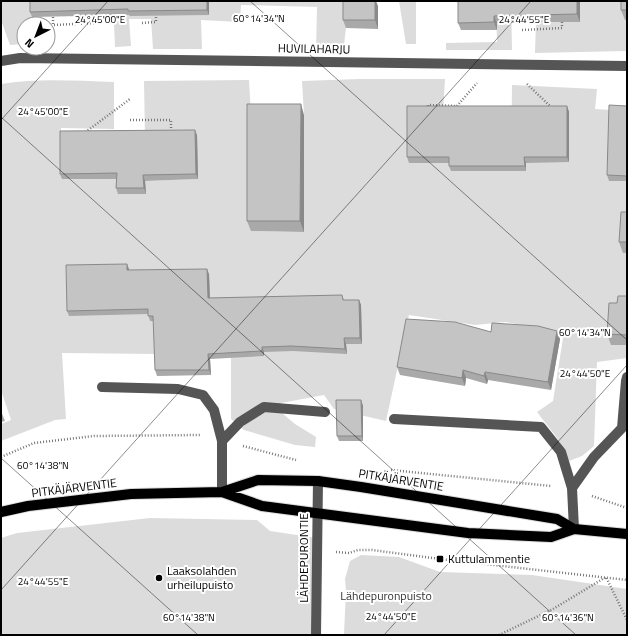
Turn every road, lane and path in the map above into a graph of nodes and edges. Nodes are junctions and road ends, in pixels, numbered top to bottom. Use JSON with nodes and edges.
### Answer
{"nodes":[{"id":1,"x":156,"y":16,"type":"edge"},
{"id":2,"x":562,"y":22,"type":"edge"},
{"id":3,"x":96,"y":23,"type":"dead end"},
{"id":4,"x":142,"y":23,"type":"dead end"},
{"id":5,"x":56,"y":25,"type":"edge"},
{"id":6,"x":522,"y":30,"type":"dead end"},
{"id":7,"x":1,"y":61,"type":"edge"},
{"id":8,"x":494,"y":64,"type":"junction"},
{"id":9,"x":508,"y":65,"type":"junction"},
{"id":10,"x":627,"y":66,"type":"edge"},
{"id":11,"x":130,"y":99,"type":"dead end"},
{"id":12,"x":428,"y":112,"type":"edge"},
{"id":13,"x":550,"y":112,"type":"edge"},
{"id":14,"x":130,"y":120,"type":"dead end"},
{"id":15,"x":171,"y":136,"type":"edge"},
{"id":16,"x":87,"y":137,"type":"edge"},
{"id":17,"x":627,"y":377,"type":"edge"},
{"id":18,"x":102,"y":387,"type":"dead end"},
{"id":19,"x":325,"y":412,"type":"dead end"},
{"id":20,"x":394,"y":419,"type":"dead end"},
{"id":21,"x":222,"y":441,"type":"junction"},
{"id":22,"x":318,"y":481,"type":"junction"},
{"id":23,"x":572,"y":488,"type":"junction"},
{"id":24,"x":222,"y":492,"type":"junction"},
{"id":25,"x":1,"y":512,"type":"edge"},
{"id":26,"x":317,"y":514,"type":"junction"},
{"id":27,"x":574,"y":530,"type":"junction"},
{"id":28,"x":627,"y":534,"type":"edge"},
{"id":29,"x":317,"y":549,"type":"junction"},
{"id":30,"x":606,"y":577,"type":"junction"},
{"id":31,"x":627,"y":580,"type":"edge"},
{"id":32,"x":627,"y":620,"type":"edge"},
{"id":33,"x":316,"y":635,"type":"edge"},
{"id":34,"x":499,"y":635,"type":"edge"}],
"edges":[{"from":1,"to":4,"type":"path"},
{"from":2,"to":6,"type":"path"},
{"from":3,"to":5,"type":"path"},
{"from":7,"to":8,"type":"street","name":"HUVILAHARJU"},
{"from":8,"to":9,"type":"street","name":"HUVILAHARJU"},
{"from":8,"to":12,"type":"path"},
{"from":9,"to":10,"type":"street","name":"HUVILAHARJU"},
{"from":9,"to":13,"type":"path"},
{"from":11,"to":16,"type":"path"},
{"from":14,"to":15,"type":"path"},
{"from":17,"to":23,"type":"street"},
{"from":18,"to":21,"type":"street"},
{"from":19,"to":21,"type":"street"},
{"from":20,"to":23,"type":"street"},
{"from":21,"to":24,"type":"street"},
{"from":22,"to":24,"type":"main road","name":"PITKÄJÄRVENTIE"},
{"from":22,"to":26,"type":"street","name":"LÄHDEPURONTIE"},
{"from":22,"to":27,"type":"main road","name":"PITKÄJÄRVENTIE"},
{"from":23,"to":27,"type":"street"},
{"from":24,"to":25,"type":"main road","name":"PITKÄJÄRVENTIE"},
{"from":24,"to":26,"type":"main road","name":"PITKÄJÄRVENTIE"},
{"from":26,"to":27,"type":"main road","name":"PITKÄJÄRVENTIE"},
{"from":26,"to":29,"type":"street","name":"LÄHDEPURONTIE"},
{"from":27,"to":28,"type":"main road","name":"PITKÄJÄRVENTIE"},
{"from":29,"to":30,"type":"path"},
{"from":29,"to":33,"type":"street","name":"LÄHDEPURONTIE"},
{"from":30,"to":31,"type":"path"},
{"from":30,"to":32,"type":"path"},
{"from":30,"to":34,"type":"path"}]}
